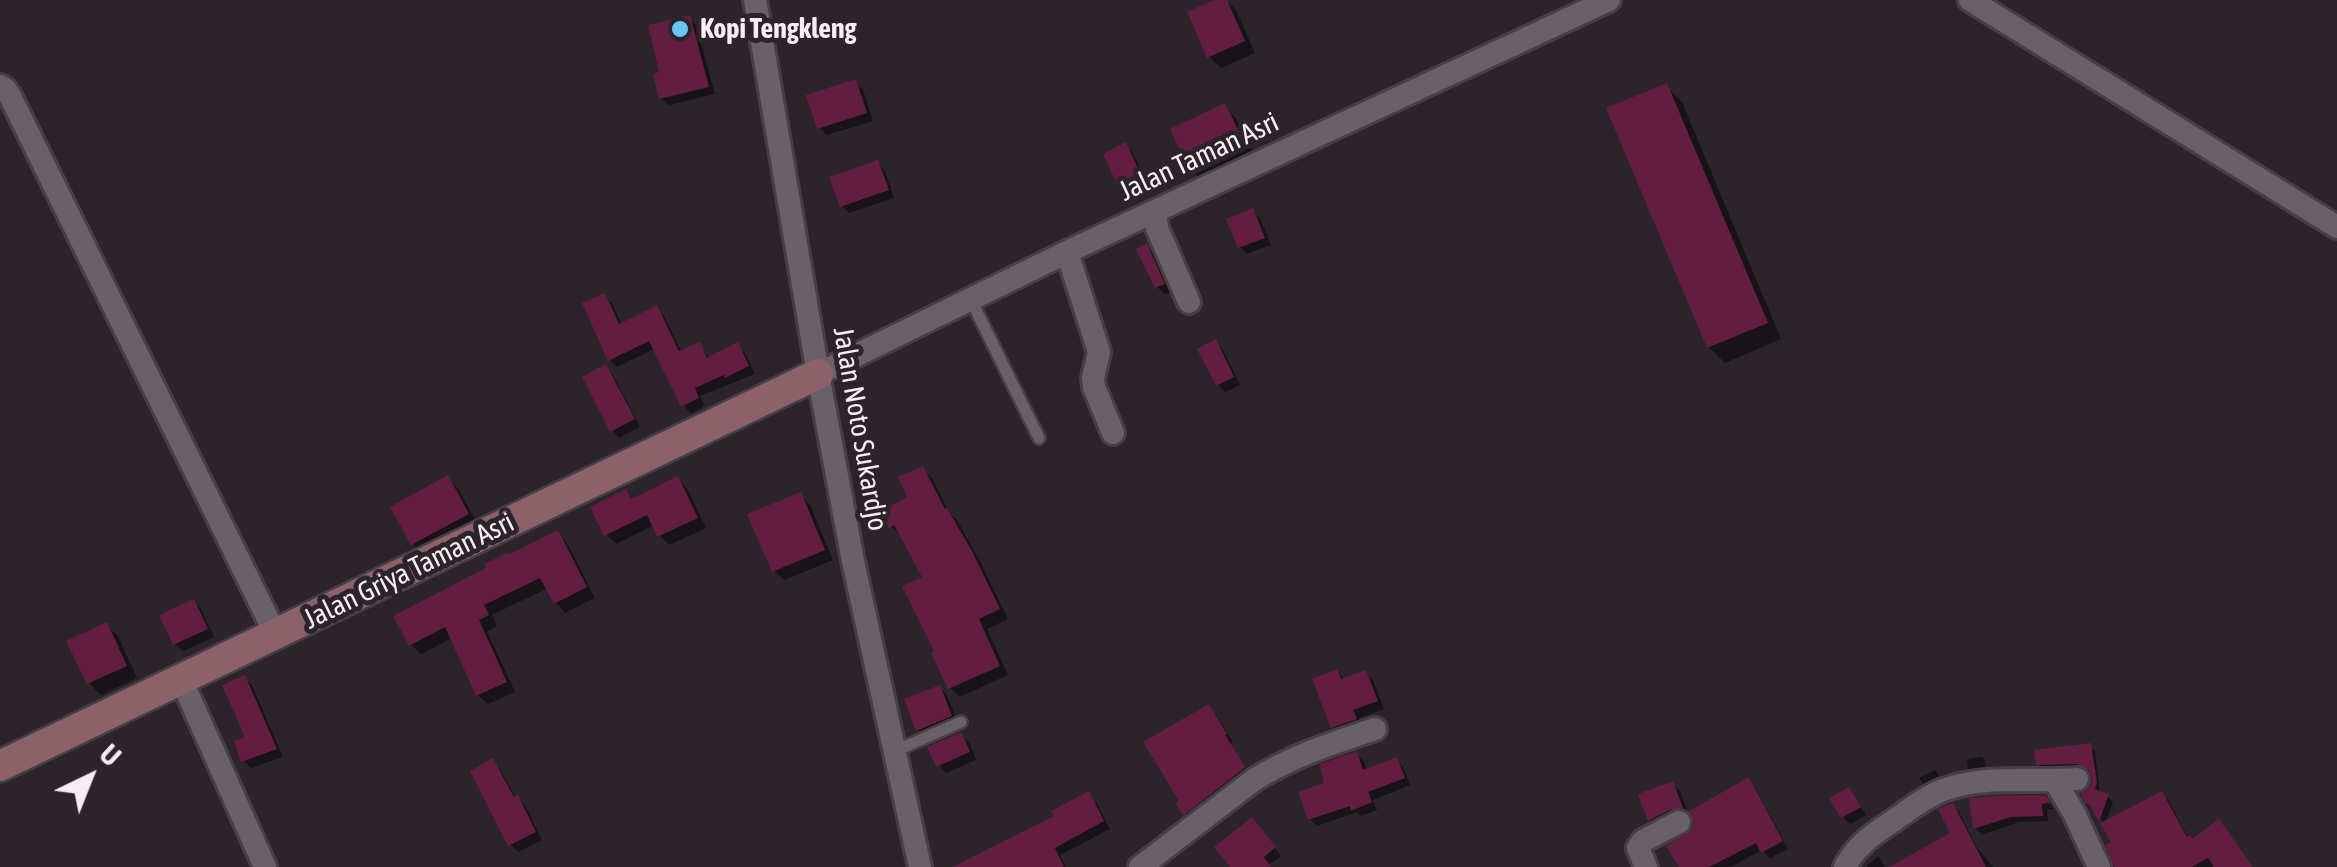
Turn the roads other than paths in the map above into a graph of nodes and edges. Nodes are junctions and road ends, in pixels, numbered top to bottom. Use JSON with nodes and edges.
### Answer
{"nodes":[{"id":1,"x":755,"y":0,"type":"edge"},
{"id":2,"x":1609,"y":0,"type":"edge"},
{"id":3,"x":1970,"y":0,"type":"edge"},
{"id":4,"x":0,"y":86,"type":"edge"},
{"id":5,"x":1155,"y":211,"type":"junction"},
{"id":6,"x":2337,"y":227,"type":"edge"},
{"id":7,"x":1068,"y":252,"type":"junction"},
{"id":8,"x":971,"y":300,"type":"junction"},
{"id":9,"x":1189,"y":302,"type":"dead end"},
{"id":10,"x":818,"y":374,"type":"junction"},
{"id":11,"x":1113,"y":433,"type":"dead end"},
{"id":12,"x":1040,"y":438,"type":"dead end"},
{"id":13,"x":276,"y":635,"type":"junction"},
{"id":14,"x":181,"y":680,"type":"junction"},
{"id":15,"x":961,"y":722,"type":"dead end"},
{"id":16,"x":1375,"y":729,"type":"dead end"},
{"id":17,"x":895,"y":751,"type":"junction"},
{"id":18,"x":0,"y":766,"type":"edge"},
{"id":19,"x":1678,"y":822,"type":"dead end"},
{"id":20,"x":265,"y":867,"type":"edge"},
{"id":21,"x":920,"y":867,"type":"edge"},
{"id":22,"x":1140,"y":867,"type":"edge"},
{"id":23,"x":1646,"y":867,"type":"edge"},
{"id":24,"x":1845,"y":867,"type":"edge"},
{"id":25,"x":2099,"y":867,"type":"edge"}],
"edges":[{"from":1,"to":10,"type":"street","name":"Jalan Noto Sukardjo"},
{"from":2,"to":5,"type":"street","name":"Jalan Taman Asri"},
{"from":3,"to":6,"type":"street"},
{"from":4,"to":13,"type":"street"},
{"from":5,"to":7,"type":"street","name":"Jalan Taman Asri"},
{"from":5,"to":9,"type":"street"},
{"from":7,"to":8,"type":"street","name":"Jalan Taman Asri"},
{"from":7,"to":11,"type":"street"},
{"from":8,"to":10,"type":"street","name":"Jalan Taman Asri"},
{"from":8,"to":12,"type":"lane"},
{"from":10,"to":13,"type":"street","name":"Jalan Griya Taman Asri"},
{"from":10,"to":17,"type":"street","name":"Jalan Noto Sukardjo"},
{"from":13,"to":14,"type":"street","name":"Jalan Griya Taman Asri"},
{"from":14,"to":18,"type":"street","name":"Jalan Griya Taman Asri"},
{"from":14,"to":20,"type":"street"},
{"from":15,"to":17,"type":"lane"},
{"from":16,"to":22,"type":"street"},
{"from":17,"to":21,"type":"street","name":"Jalan Noto Sukardjo"},
{"from":19,"to":23,"type":"street"},
{"from":24,"to":25,"type":"street"}]}
